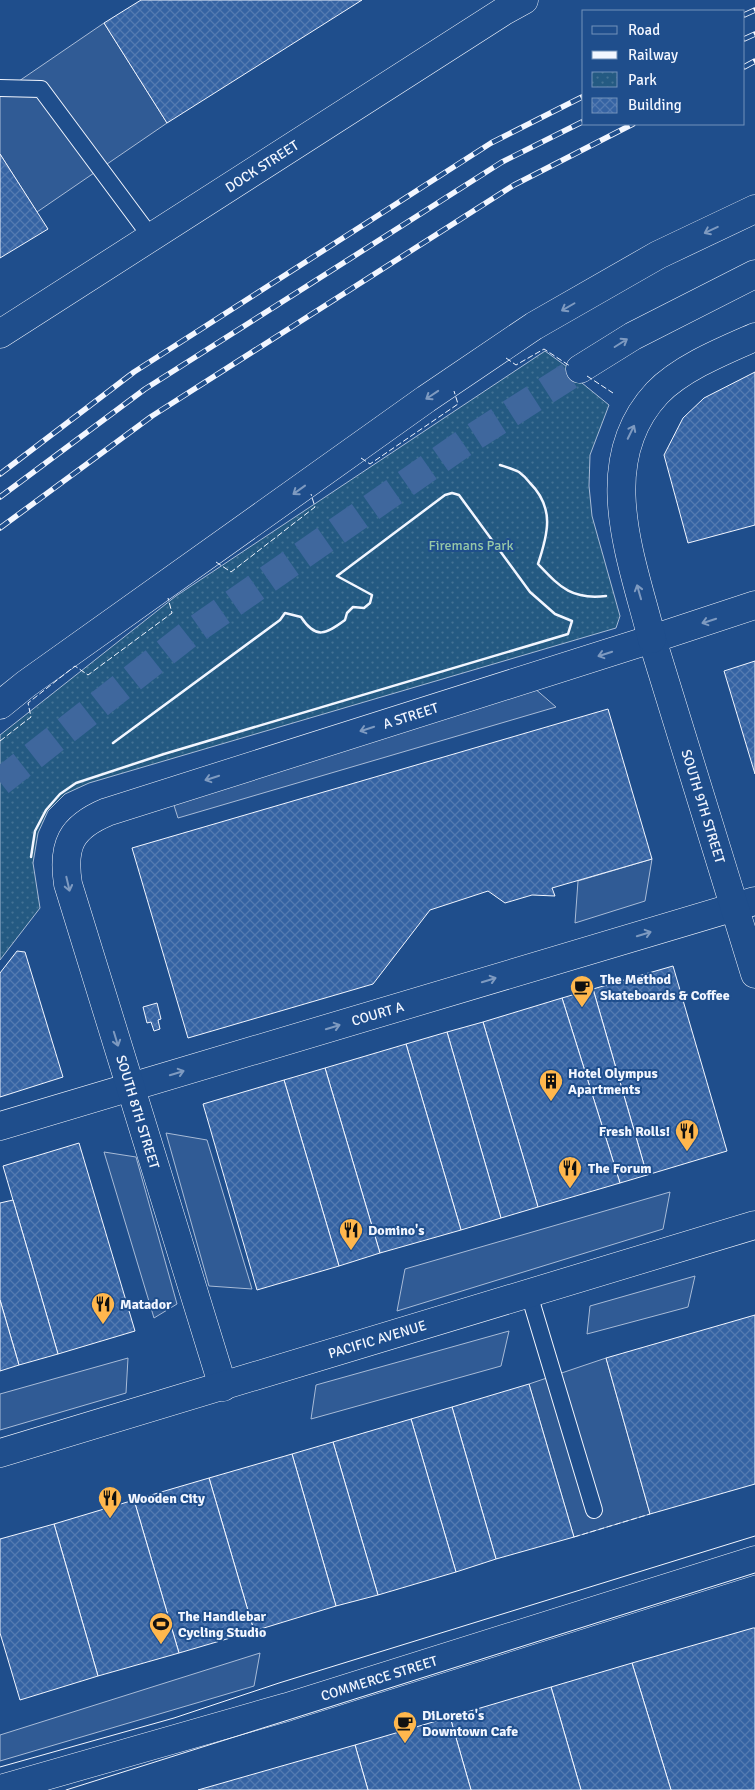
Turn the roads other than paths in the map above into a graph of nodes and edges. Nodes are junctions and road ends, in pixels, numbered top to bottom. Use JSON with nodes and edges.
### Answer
{"nodes":[{"id":1,"x":524,"y":0,"type":"edge"},
{"id":2,"x":0,"y":88,"type":"edge"},
{"id":3,"x":755,"y":209,"type":"edge"},
{"id":4,"x":151,"y":237,"type":"junction"},
{"id":5,"x":755,"y":274,"type":"edge"},
{"id":6,"x":0,"y":334,"type":"edge"},
{"id":7,"x":755,"y":337,"type":"edge"},
{"id":8,"x":580,"y":369,"type":"tunnel mouth"},
{"id":9,"x":755,"y":605,"type":"edge"},
{"id":10,"x":652,"y":639,"type":"junction"},
{"id":11,"x":0,"y":705,"type":"edge"},
{"id":12,"x":73,"y":836,"type":"joint"},
{"id":13,"x":745,"y":904,"type":"edge"},
{"id":14,"x":755,"y":974,"type":"edge"},
{"id":15,"x":130,"y":1087,"type":"junction"},
{"id":16,"x":0,"y":1126,"type":"edge"},
{"id":17,"x":755,"y":1225,"type":"edge"},
{"id":18,"x":529,"y":1294,"type":"junction"},
{"id":19,"x":223,"y":1387,"type":"junction"},
{"id":20,"x":0,"y":1453,"type":"edge"},
{"id":21,"x":594,"y":1510,"type":"dead end"},
{"id":22,"x":755,"y":1560,"type":"edge"},
{"id":23,"x":0,"y":1789,"type":"edge"}],
"edges":[{"from":1,"to":4,"type":"main road","name":"DOCK STREET"},
{"from":2,"to":4,"type":"lane"},
{"from":3,"to":11,"type":"main road","one_way":true},
{"from":4,"to":6,"type":"main road","name":"DOCK STREET"},
{"from":8,"to":5,"type":"main road","one_way":true},
{"from":10,"to":7,"type":"main road","name":"SOUTH 9TH STREET","one_way":true},
{"from":9,"to":10,"type":"main road","name":"A STREET","one_way":true},
{"from":10,"to":12,"type":"main road","name":"A STREET","one_way":true},
{"from":10,"to":13,"type":"main road","name":"SOUTH 9TH STREET"},
{"from":12,"to":15,"type":"main road","name":"SOUTH 8TH STREET","one_way":true},
{"from":13,"to":14,"type":"main road","name":"SOUTH 9TH STREET"},
{"from":15,"to":13,"type":"main road","name":"COURT A","one_way":true},
{"from":15,"to":16,"type":"main road","name":"COURT A"},
{"from":15,"to":19,"type":"main road","name":"SOUTH 8TH STREET"},
{"from":17,"to":18,"type":"main road","name":"PACIFIC AVENUE"},
{"from":18,"to":19,"type":"main road","name":"PACIFIC AVENUE"},
{"from":18,"to":21,"type":"lane"},
{"from":19,"to":20,"type":"main road","name":"PACIFIC AVENUE"},
{"from":22,"to":23,"type":"main road","name":"COMMERCE STREET"}]}
